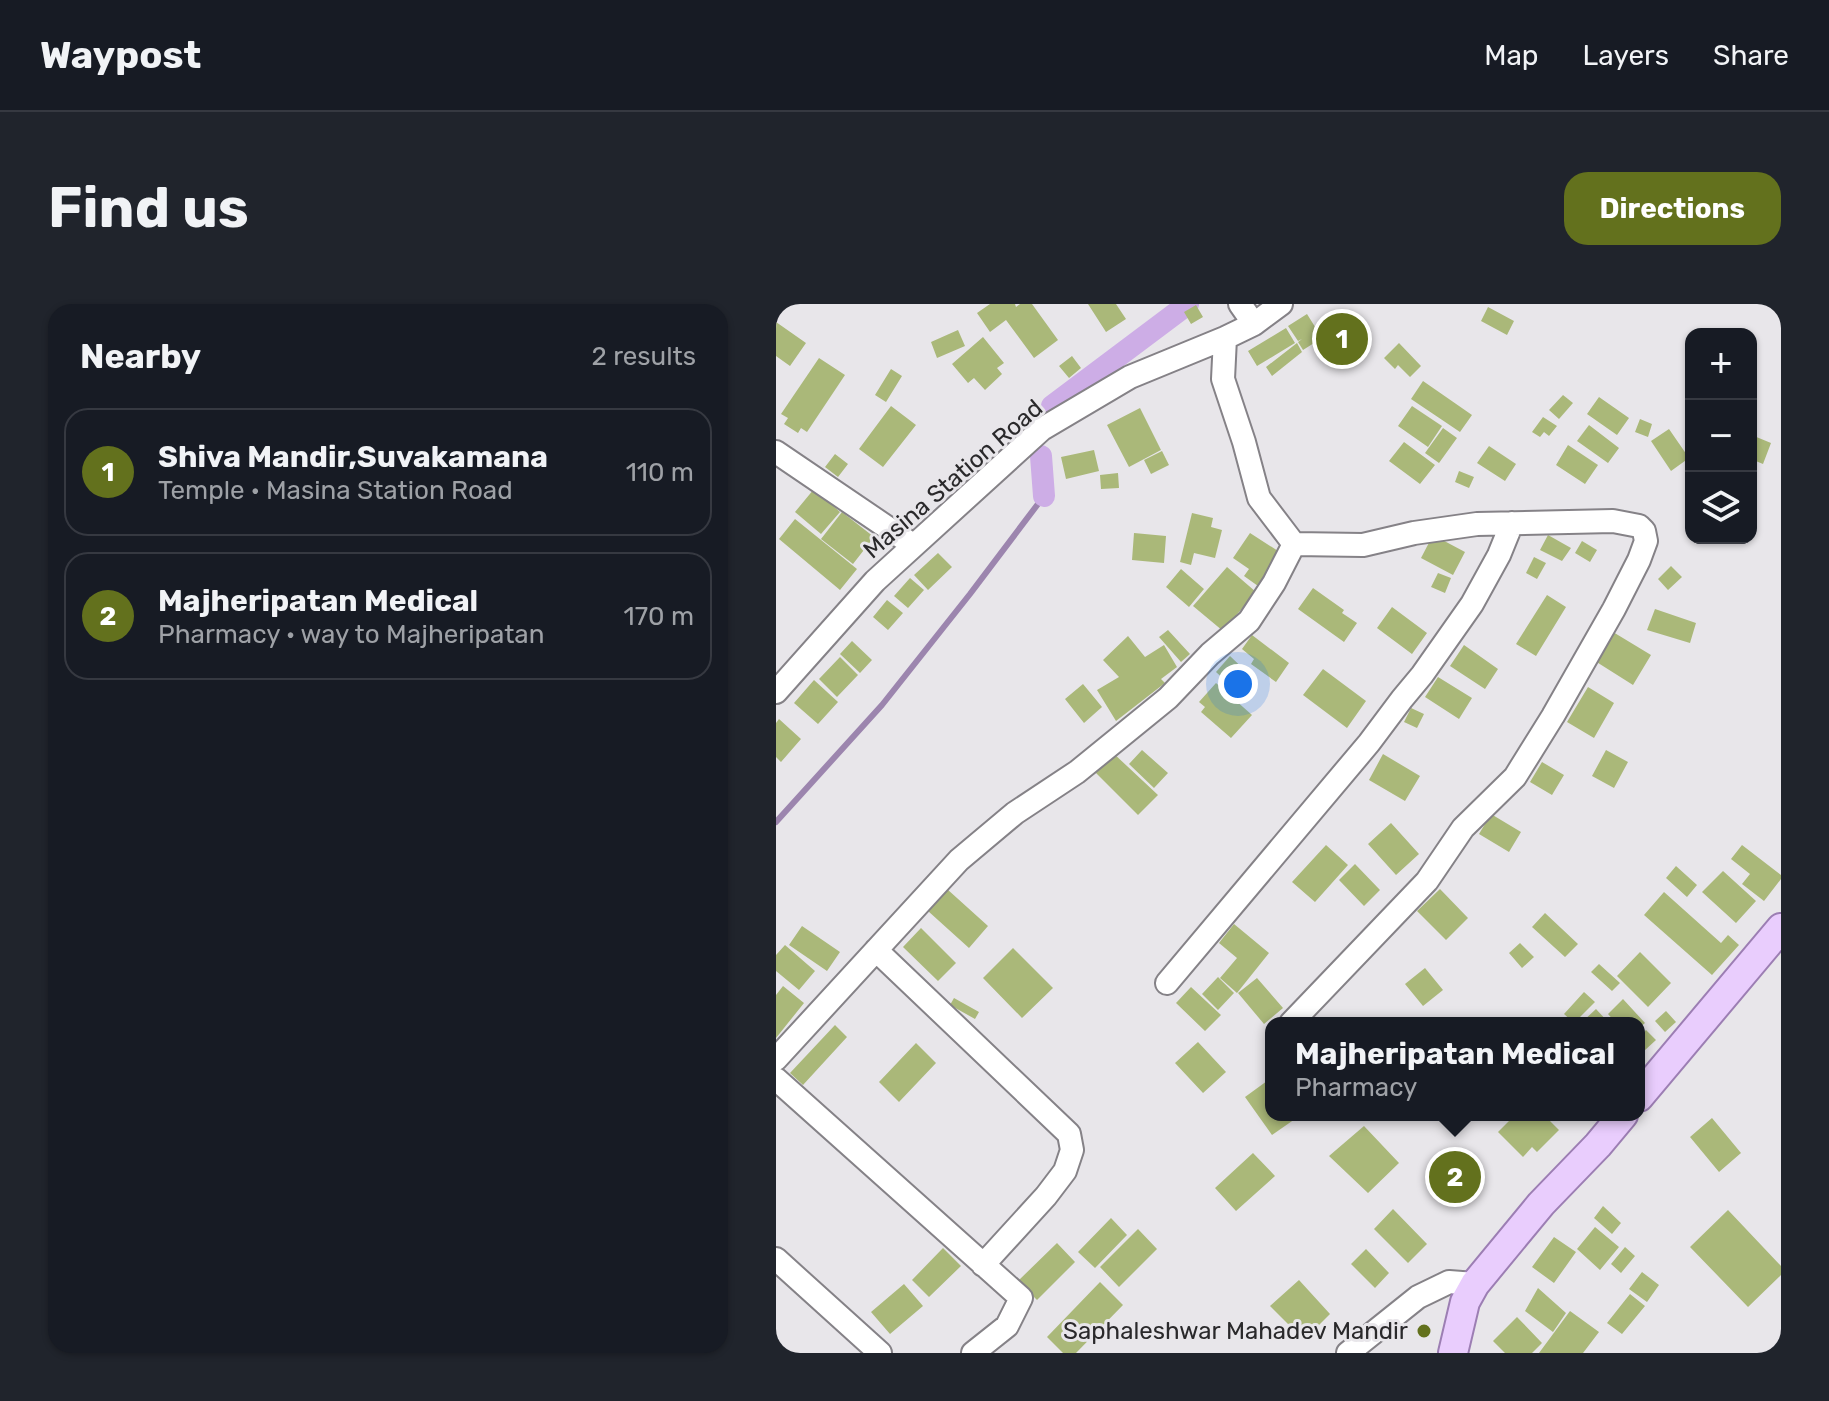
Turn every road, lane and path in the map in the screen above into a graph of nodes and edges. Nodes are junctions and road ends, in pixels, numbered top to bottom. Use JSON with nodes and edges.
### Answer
{"nodes":[{"id":1,"x":1240,"y":304,"type":"edge"},
{"id":2,"x":1281,"y":304,"type":"edge"},
{"id":3,"x":1254,"y":324,"type":"junction"},
{"id":4,"x":1225,"y":338,"type":"junction"},
{"id":5,"x":776,"y":452,"type":"edge"},
{"id":6,"x":1512,"y":523,"type":"junction"},
{"id":7,"x":1294,"y":544,"type":"junction"},
{"id":8,"x":913,"y":545,"type":"junction"},
{"id":9,"x":776,"y":692,"type":"edge"},
{"id":10,"x":1781,"y":928,"type":"edge"},
{"id":11,"x":876,"y":950,"type":"junction"},
{"id":12,"x":1167,"y":983,"type":"dead end"},
{"id":13,"x":1297,"y":1017,"type":"edge"},
{"id":14,"x":776,"y":1059,"type":"edge"},
{"id":15,"x":776,"y":1079,"type":"edge"},
{"id":16,"x":1645,"y":1090,"type":"edge"},
{"id":17,"x":1618,"y":1121,"type":"edge"},
{"id":18,"x":776,"y":1259,"type":"edge"},
{"id":19,"x":983,"y":1265,"type":"junction"},
{"id":20,"x":1475,"y":1284,"type":"junction"},
{"id":21,"x":880,"y":1353,"type":"edge"},
{"id":22,"x":973,"y":1353,"type":"edge"},
{"id":23,"x":1348,"y":1353,"type":"edge"},
{"id":24,"x":1453,"y":1353,"type":"edge"}],
"edges":[{"from":1,"to":3,"type":"street"},
{"from":2,"to":3,"type":"street","name":"Masina Station Road"},
{"from":3,"to":4,"type":"street","name":"Masina Station Road"},
{"from":4,"to":7,"type":"street"},
{"from":4,"to":8,"type":"street","name":"Masina Station Road"},
{"from":5,"to":8,"type":"street"},
{"from":6,"to":7,"type":"street"},
{"from":6,"to":12,"type":"street"},
{"from":6,"to":13,"type":"street"},
{"from":7,"to":11,"type":"street"},
{"from":8,"to":9,"type":"street","name":"Masina Station Road"},
{"from":10,"to":16,"type":"main road"},
{"from":11,"to":14,"type":"street"},
{"from":11,"to":19,"type":"street"},
{"from":15,"to":19,"type":"street"},
{"from":17,"to":20,"type":"main road"},
{"from":18,"to":21,"type":"street"},
{"from":19,"to":22,"type":"street"},
{"from":20,"to":23,"type":"street"},
{"from":20,"to":24,"type":"main road"}]}
